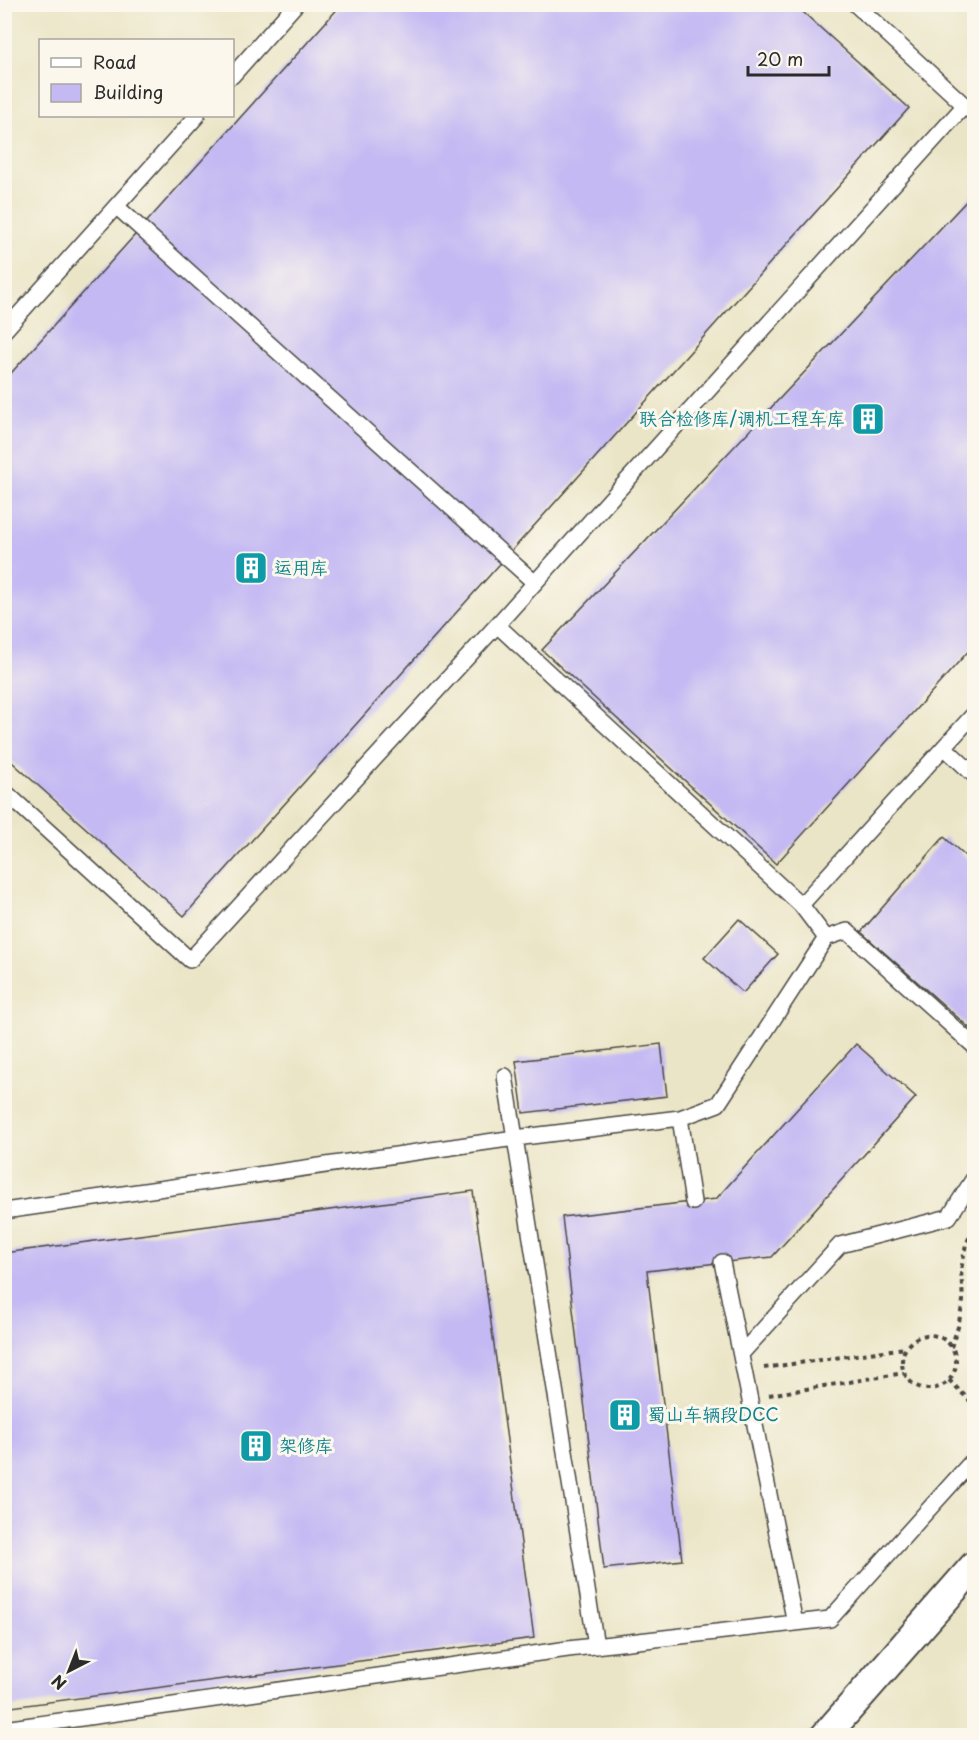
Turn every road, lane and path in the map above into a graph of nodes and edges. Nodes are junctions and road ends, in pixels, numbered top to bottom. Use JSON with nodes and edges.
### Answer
{"nodes":[{"id":1,"x":297,"y":4,"type":"edge"},
{"id":2,"x":855,"y":4,"type":"edge"},
{"id":3,"x":234,"y":74,"type":"edge"},
{"id":4,"x":970,"y":110,"type":"edge"},
{"id":5,"x":196,"y":117,"type":"edge"},
{"id":6,"x":116,"y":206,"type":"junction"},
{"id":7,"x":4,"y":331,"type":"edge"},
{"id":8,"x":535,"y":583,"type":"junction"},
{"id":9,"x":496,"y":625,"type":"junction"},
{"id":10,"x":975,"y":714,"type":"edge"},
{"id":11,"x":944,"y":747,"type":"junction"},
{"id":12,"x":975,"y":775,"type":"edge"},
{"id":13,"x":4,"y":791,"type":"edge"},
{"id":14,"x":801,"y":905,"type":"junction"},
{"id":15,"x":826,"y":939,"type":"junction"},
{"id":16,"x":975,"y":1046,"type":"edge"},
{"id":17,"x":505,"y":1076,"type":"dead end"},
{"id":18,"x":680,"y":1118,"type":"junction"},
{"id":19,"x":515,"y":1138,"type":"junction"},
{"id":20,"x":975,"y":1178,"type":"edge"},
{"id":21,"x":693,"y":1202,"type":"dead end"},
{"id":22,"x":4,"y":1211,"type":"edge"},
{"id":23,"x":975,"y":1229,"type":"edge"},
{"id":24,"x":722,"y":1262,"type":"dead end"},
{"id":25,"x":951,"y":1347,"type":"junction"},
{"id":26,"x":906,"y":1348,"type":"junction"},
{"id":27,"x":741,"y":1353,"type":"junction"},
{"id":28,"x":744,"y":1371,"type":"junction"},
{"id":29,"x":904,"y":1374,"type":"junction"},
{"id":30,"x":949,"y":1380,"type":"junction"},
{"id":31,"x":750,"y":1398,"type":"junction"},
{"id":32,"x":975,"y":1405,"type":"edge"},
{"id":33,"x":975,"y":1460,"type":"edge"},
{"id":34,"x":975,"y":1566,"type":"edge"},
{"id":35,"x":795,"y":1623,"type":"junction"},
{"id":36,"x":596,"y":1646,"type":"junction"},
{"id":37,"x":4,"y":1729,"type":"edge"},
{"id":38,"x":825,"y":1736,"type":"edge"}],
"edges":[{"from":1,"to":3,"type":"lane"},
{"from":2,"to":4,"type":"lane"},
{"from":4,"to":8,"type":"lane"},
{"from":5,"to":6,"type":"lane"},
{"from":6,"to":7,"type":"lane"},
{"from":6,"to":8,"type":"lane"},
{"from":8,"to":9,"type":"lane"},
{"from":9,"to":13,"type":"lane"},
{"from":9,"to":14,"type":"lane"},
{"from":10,"to":11,"type":"lane"},
{"from":11,"to":12,"type":"lane"},
{"from":11,"to":14,"type":"lane"},
{"from":14,"to":15,"type":"lane"},
{"from":15,"to":16,"type":"lane"},
{"from":15,"to":18,"type":"lane"},
{"from":17,"to":19,"type":"lane"},
{"from":18,"to":19,"type":"lane"},
{"from":18,"to":21,"type":"lane"},
{"from":19,"to":22,"type":"lane"},
{"from":19,"to":36,"type":"lane"},
{"from":20,"to":27,"type":"lane"},
{"from":23,"to":25,"type":"path"},
{"from":24,"to":27,"type":"lane"},
{"from":25,"to":26,"type":"path"},
{"from":25,"to":30,"type":"path"},
{"from":26,"to":28,"type":"path"},
{"from":26,"to":29,"type":"path"},
{"from":27,"to":28,"type":"lane"},
{"from":28,"to":31,"type":"lane"},
{"from":29,"to":30,"type":"path"},
{"from":29,"to":31,"type":"path"},
{"from":30,"to":32,"type":"path"},
{"from":31,"to":35,"type":"lane"},
{"from":33,"to":35,"type":"lane"},
{"from":34,"to":38,"type":"street"},
{"from":35,"to":36,"type":"lane"},
{"from":36,"to":37,"type":"lane"}]}
